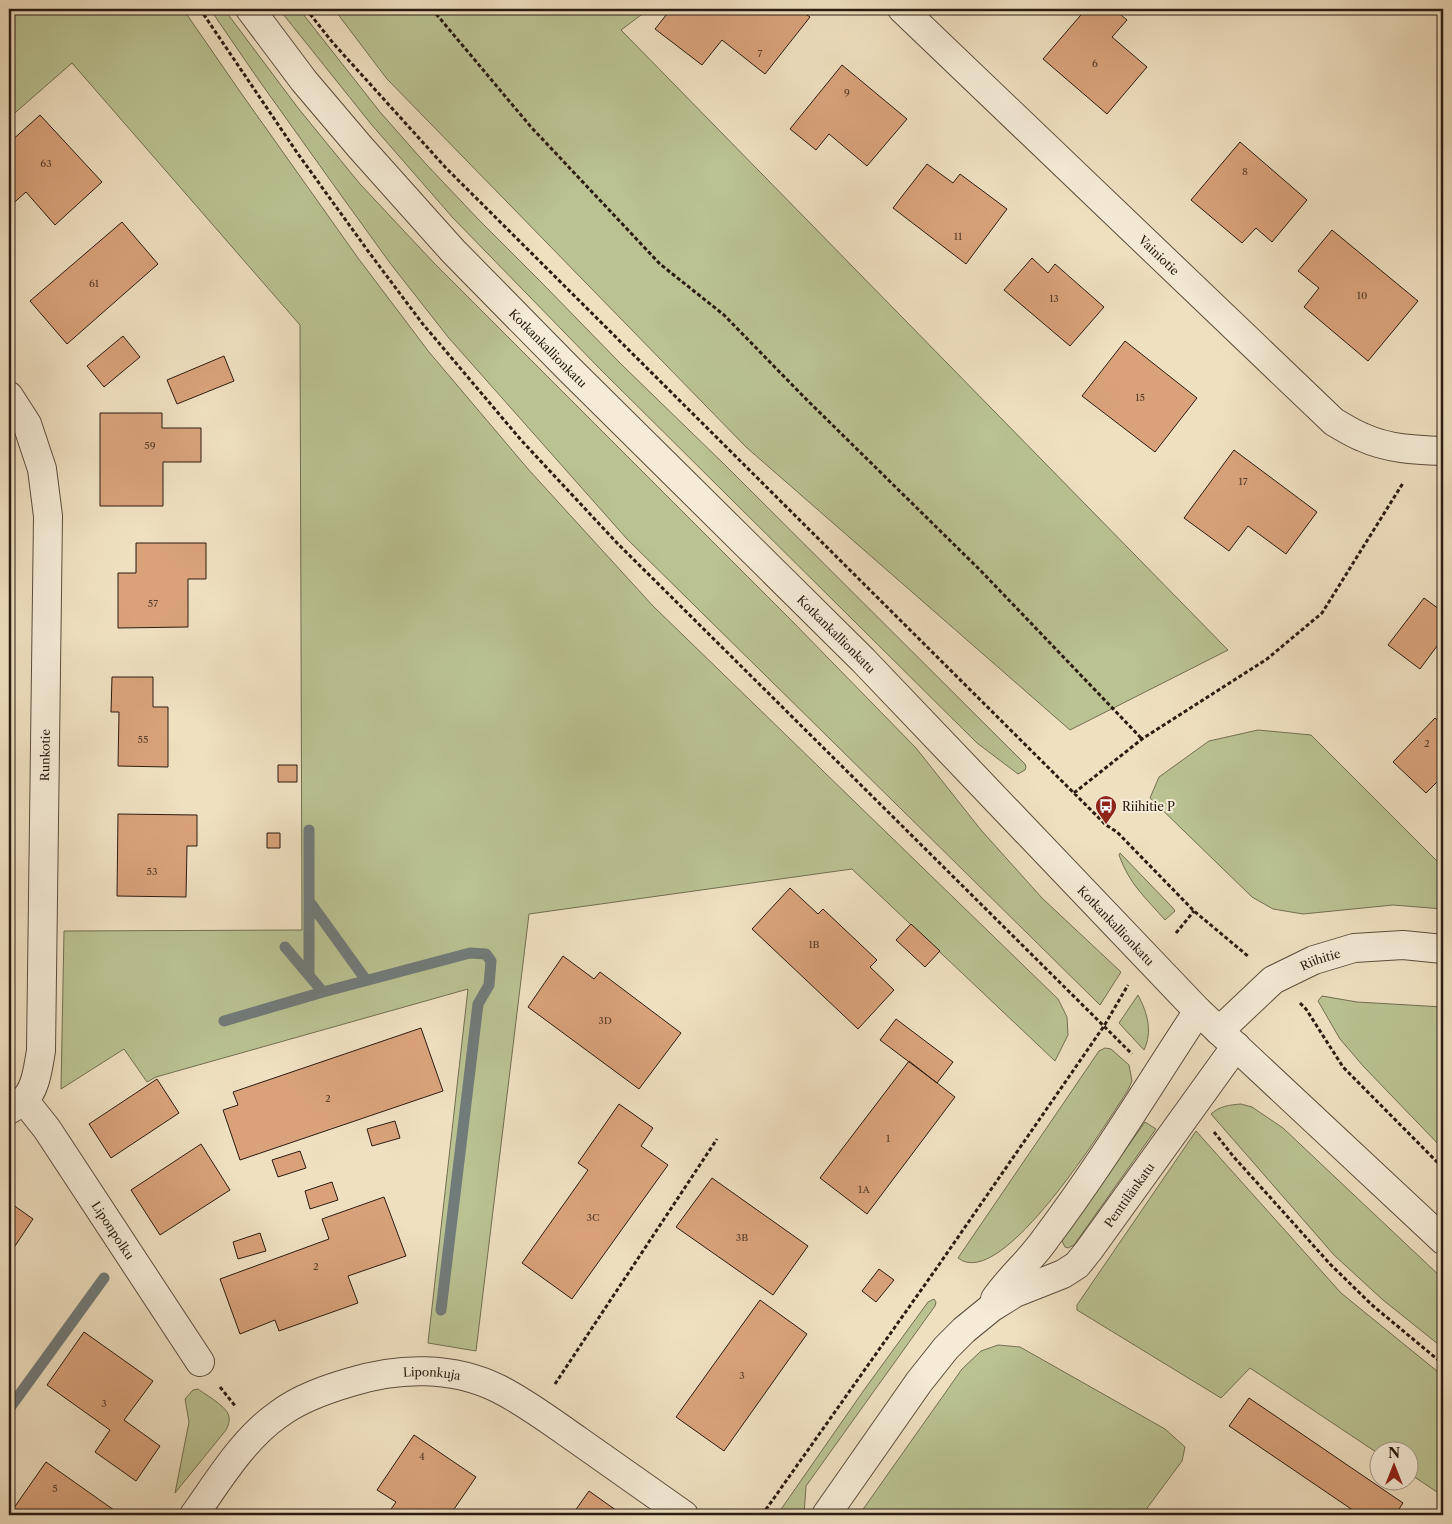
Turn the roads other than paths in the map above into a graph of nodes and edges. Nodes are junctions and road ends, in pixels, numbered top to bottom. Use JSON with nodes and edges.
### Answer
{"nodes":[{"id":1,"x":250,"y":9,"type":"edge"},
{"id":2,"x":902,"y":9,"type":"edge"},
{"id":3,"x":9,"y":396,"type":"edge"},
{"id":4,"x":1443,"y":451,"type":"edge"},
{"id":5,"x":1443,"y":949,"type":"edge"},
{"id":6,"x":1198,"y":1010,"type":"junction"},
{"id":7,"x":1227,"y":1038,"type":"junction"},
{"id":8,"x":16,"y":1105,"type":"edge"},
{"id":9,"x":1443,"y":1240,"type":"edge"},
{"id":10,"x":991,"y":1308,"type":"junction"},
{"id":11,"x":200,"y":1362,"type":"road end"},
{"id":12,"x":194,"y":1515,"type":"edge"},
{"id":13,"x":684,"y":1515,"type":"edge"},
{"id":14,"x":826,"y":1515,"type":"edge"}],
"edges":[{"from":1,"to":6,"type":"street","name":"Kotkankallionkatu"},
{"from":2,"to":4,"type":"street","name":"Vainiotie"},
{"from":3,"to":8,"type":"street","name":"Runkotie"},
{"from":5,"to":7,"type":"street","name":"Riihitie"},
{"from":6,"to":7,"type":"street","name":"Kotkankallionkatu"},
{"from":6,"to":10,"type":"street","name":"Penttilänkatu"},
{"from":7,"to":9,"type":"street","name":"Kotkankallionkatu"},
{"from":7,"to":10,"type":"street","name":"Penttilänkatu"},
{"from":8,"to":11,"type":"street","name":"Liponpolku"},
{"from":10,"to":14,"type":"street","name":"Penttilänkatu"},
{"from":12,"to":13,"type":"street","name":"Liponkuja"}]}
